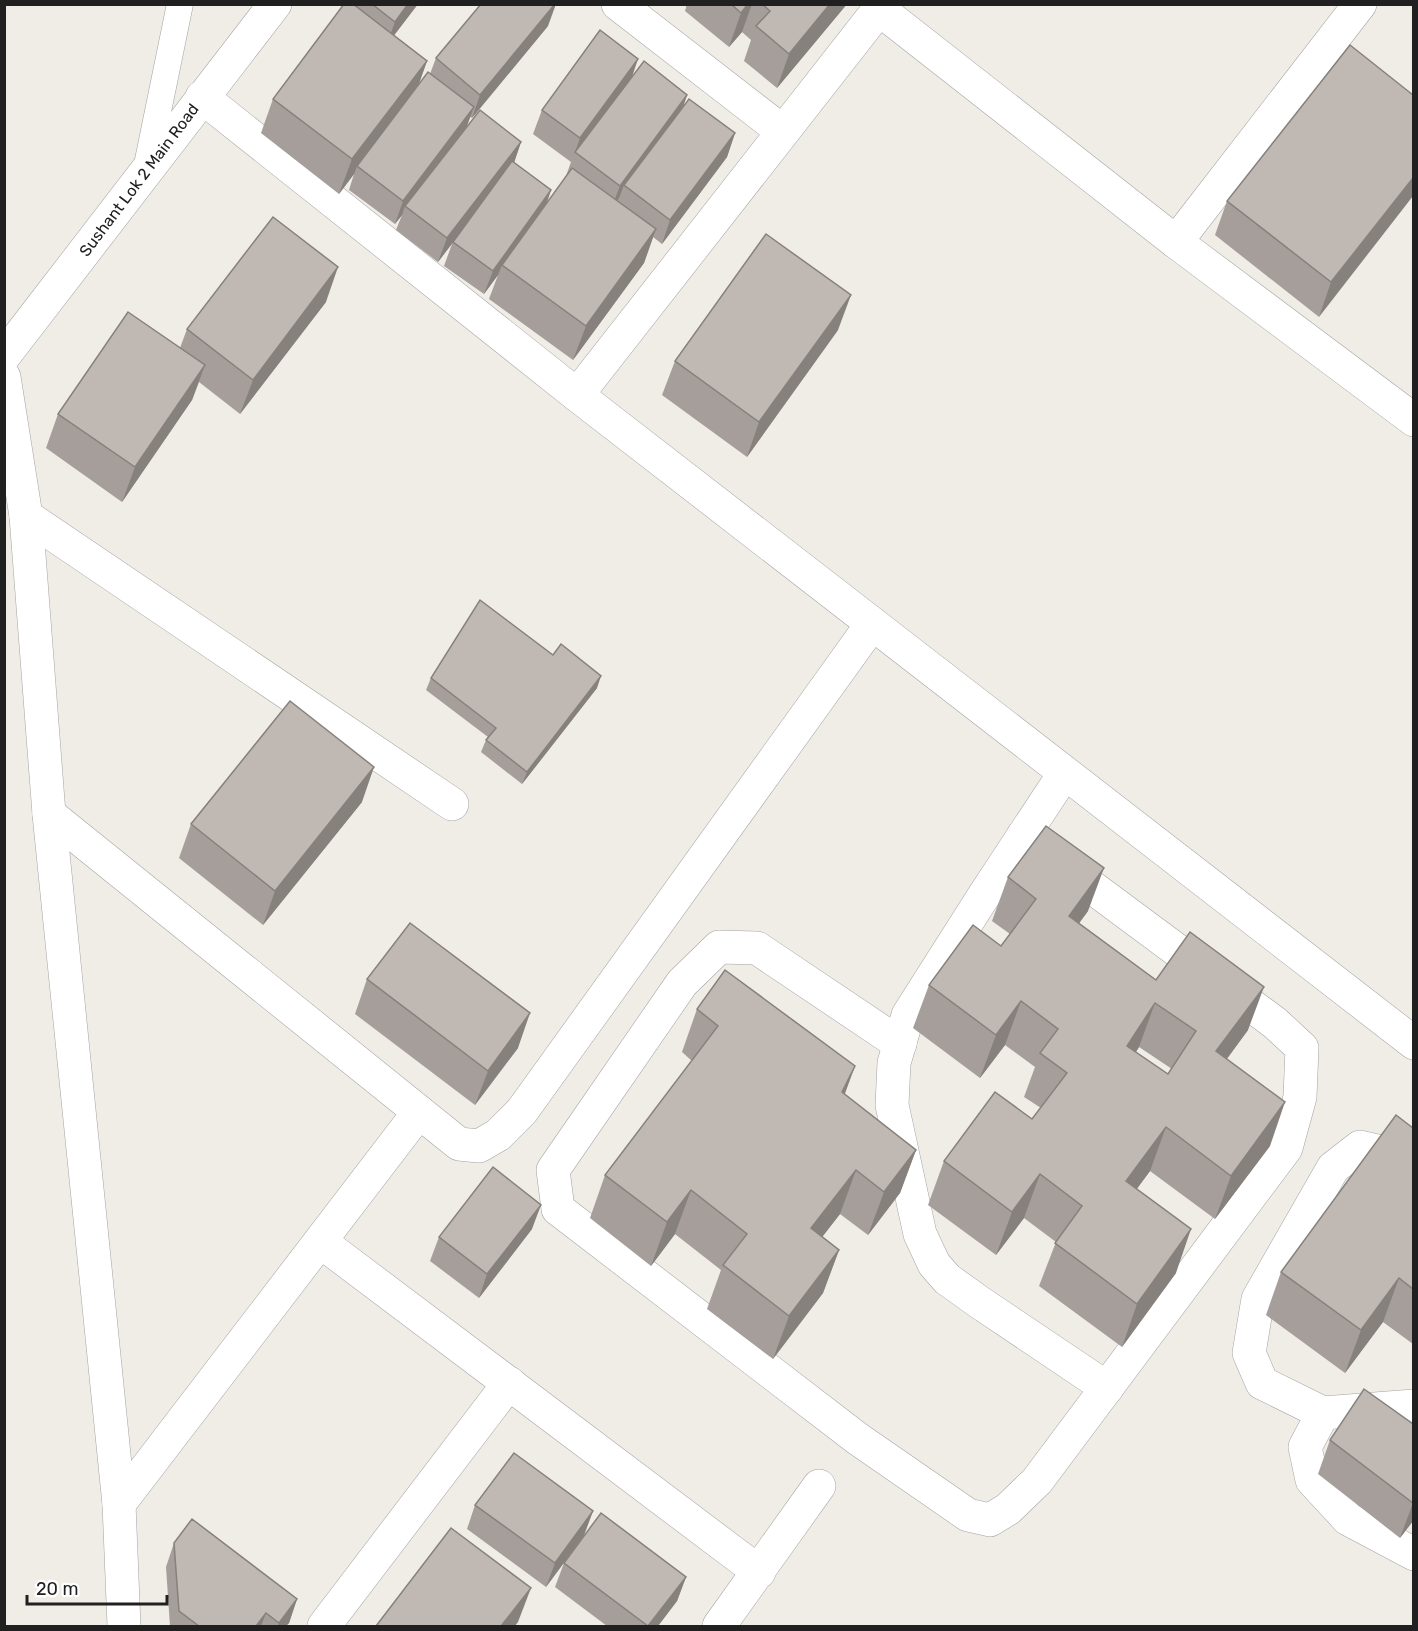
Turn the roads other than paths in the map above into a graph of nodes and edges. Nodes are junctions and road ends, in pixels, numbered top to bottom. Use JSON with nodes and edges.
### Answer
{"nodes":[{"id":1,"x":180,"y":4,"type":"edge"},
{"id":2,"x":275,"y":4,"type":"edge"},
{"id":3,"x":618,"y":4,"type":"edge"},
{"id":4,"x":1360,"y":4,"type":"edge"},
{"id":5,"x":881,"y":7,"type":"edge"},
{"id":6,"x":202,"y":97,"type":"junction"},
{"id":7,"x":782,"y":131,"type":"junction"},
{"id":8,"x":144,"y":176,"type":"junction"},
{"id":9,"x":1176,"y":242,"type":"junction"},
{"id":10,"x":4,"y":356,"type":"edge"},
{"id":11,"x":4,"y":377,"type":"edge"},
{"id":12,"x":577,"y":395,"type":"junction"},
{"id":13,"x":1413,"y":420,"type":"edge"},
{"id":14,"x":26,"y":516,"type":"junction"},
{"id":15,"x":872,"y":624,"type":"junction"},
{"id":16,"x":1064,"y":774,"type":"junction"},
{"id":17,"x":452,"y":804,"type":"dead end"},
{"id":18,"x":49,"y":814,"type":"junction"},
{"id":19,"x":1023,"y":836,"type":"junction"},
{"id":20,"x":900,"y":1044,"type":"junction"},
{"id":21,"x":1413,"y":1044,"type":"edge"},
{"id":22,"x":419,"y":1112,"type":"junction"},
{"id":23,"x":1413,"y":1161,"type":"edge"},
{"id":24,"x":321,"y":1242,"type":"junction"},
{"id":25,"x":509,"y":1383,"type":"junction"},
{"id":26,"x":1107,"y":1388,"type":"junction"},
{"id":27,"x":1413,"y":1406,"type":"edge"},
{"id":28,"x":1323,"y":1413,"type":"junction"},
{"id":29,"x":819,"y":1486,"type":"dead end"},
{"id":30,"x":119,"y":1504,"type":"junction"},
{"id":31,"x":1413,"y":1554,"type":"edge"},
{"id":32,"x":759,"y":1572,"type":"junction"},
{"id":33,"x":124,"y":1626,"type":"edge"},
{"id":34,"x":324,"y":1626,"type":"edge"},
{"id":35,"x":719,"y":1626,"type":"edge"}],
"edges":[{"from":1,"to":8,"type":"lane"},
{"from":2,"to":6,"type":"street","name":"Sushant Lok 2 Main Road"},
{"from":3,"to":7,"type":"street"},
{"from":4,"to":9,"type":"street"},
{"from":5,"to":7,"type":"street"},
{"from":5,"to":9,"type":"street"},
{"from":6,"to":8,"type":"street","name":"Sushant Lok 2 Main Road"},
{"from":6,"to":12,"type":"street"},
{"from":7,"to":12,"type":"street"},
{"from":8,"to":10,"type":"street","name":"Sushant Lok 2 Main Road"},
{"from":9,"to":13,"type":"street"},
{"from":11,"to":14,"type":"street"},
{"from":12,"to":15,"type":"street"},
{"from":14,"to":17,"type":"street"},
{"from":14,"to":18,"type":"street"},
{"from":15,"to":16,"type":"street"},
{"from":15,"to":22,"type":"street"},
{"from":16,"to":19,"type":"street"},
{"from":16,"to":21,"type":"street"},
{"from":18,"to":22,"type":"street"},
{"from":18,"to":30,"type":"street"},
{"from":19,"to":20,"type":"street"},
{"from":19,"to":26,"type":"street"},
{"from":20,"to":26,"type":"street"},
{"from":20,"to":26,"type":"street"},
{"from":22,"to":24,"type":"street"},
{"from":23,"to":28,"type":"street"},
{"from":24,"to":25,"type":"street"},
{"from":24,"to":30,"type":"street"},
{"from":25,"to":32,"type":"street"},
{"from":25,"to":34,"type":"street"},
{"from":27,"to":28,"type":"street"},
{"from":28,"to":31,"type":"street"},
{"from":29,"to":32,"type":"street"},
{"from":30,"to":33,"type":"street"},
{"from":32,"to":35,"type":"street"}]}
